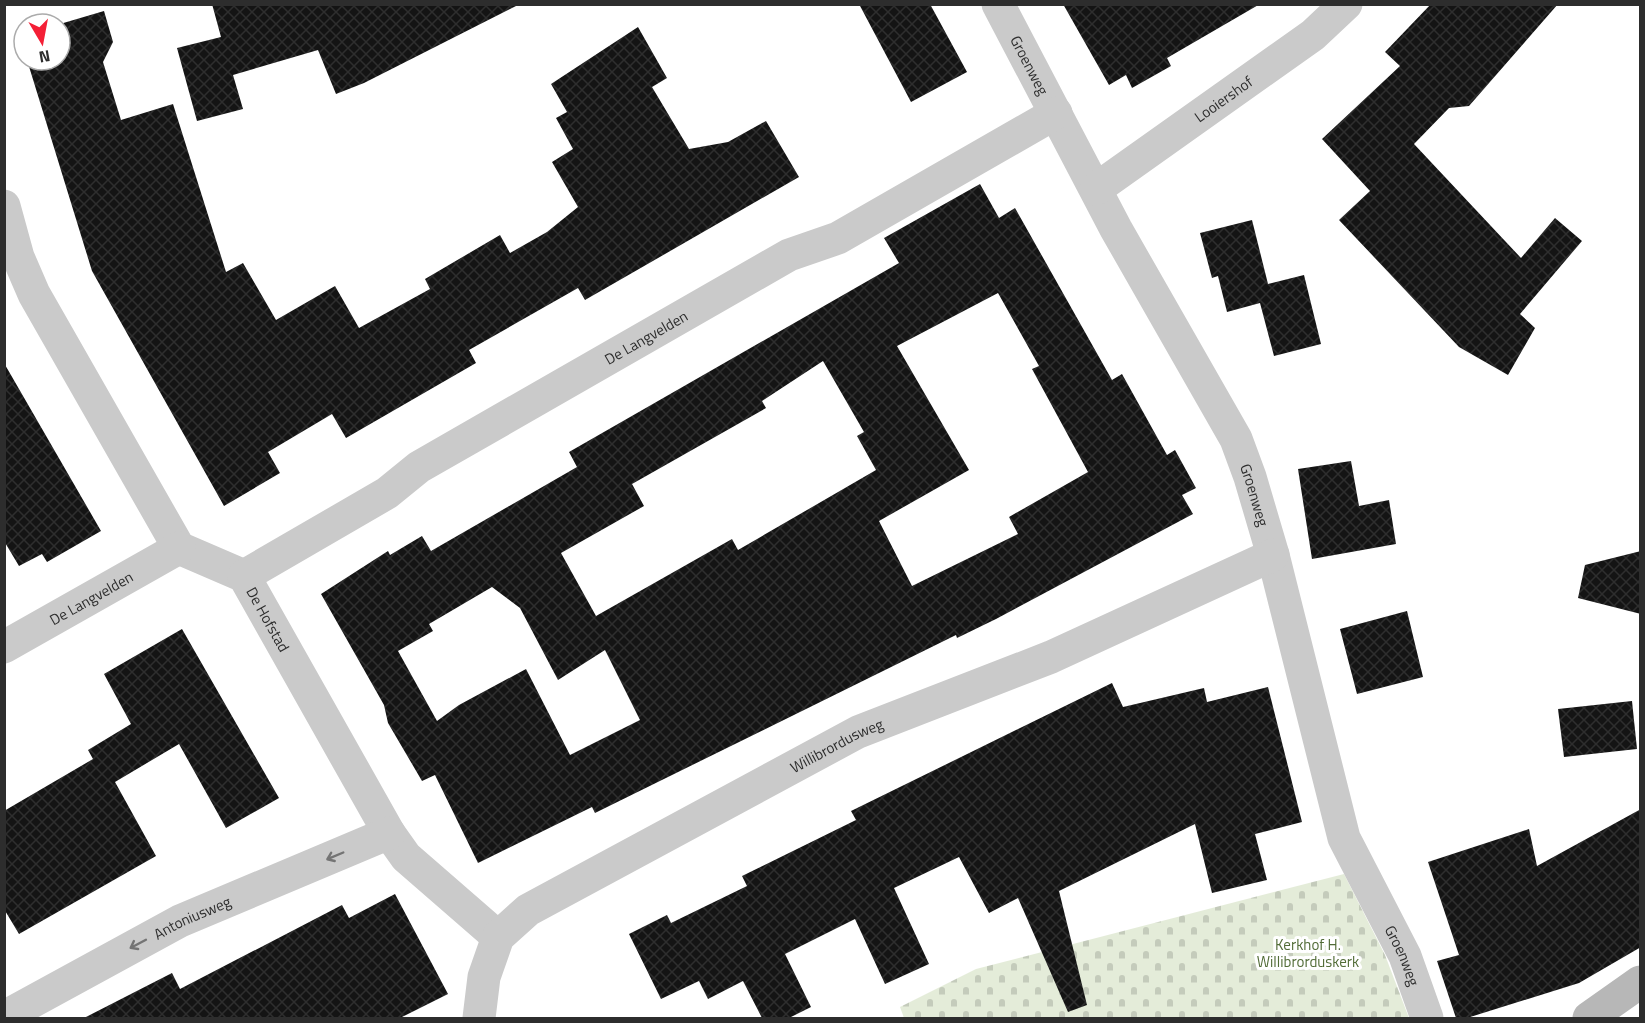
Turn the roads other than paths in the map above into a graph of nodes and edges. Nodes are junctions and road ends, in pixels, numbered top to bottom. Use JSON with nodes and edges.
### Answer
{"nodes":[{"id":1,"x":998,"y":4,"type":"edge"},
{"id":2,"x":1346,"y":4,"type":"edge"},
{"id":3,"x":1056,"y":113,"type":"junction"},
{"id":4,"x":1096,"y":189,"type":"junction"},
{"id":5,"x":4,"y":206,"type":"edge"},
{"id":6,"x":179,"y":548,"type":"junction"},
{"id":7,"x":1273,"y":555,"type":"junction"},
{"id":8,"x":244,"y":576,"type":"junction"},
{"id":9,"x":4,"y":647,"type":"edge"},
{"id":10,"x":389,"y":833,"type":"junction"},
{"id":11,"x":498,"y":937,"type":"junction"},
{"id":12,"x":1641,"y":982,"type":"edge"},
{"id":13,"x":4,"y":1017,"type":"edge"},
{"id":14,"x":479,"y":1018,"type":"edge"},
{"id":15,"x":1427,"y":1018,"type":"edge"},
{"id":16,"x":1589,"y":1018,"type":"edge"}],
"edges":[{"from":1,"to":3,"type":"street","name":"Groenweg"},
{"from":2,"to":4,"type":"street","name":"Looiershof"},
{"from":3,"to":4,"type":"street","name":"Groenweg"},
{"from":3,"to":8,"type":"street","name":"De Langvelden"},
{"from":4,"to":7,"type":"street","name":"Groenweg"},
{"from":5,"to":6,"type":"street"},
{"from":6,"to":8,"type":"street","name":"De Hofstad"},
{"from":6,"to":9,"type":"street","name":"De Langvelden"},
{"from":7,"to":11,"type":"street","name":"Willibrordusweg"},
{"from":7,"to":15,"type":"street","name":"Groenweg"},
{"from":8,"to":10,"type":"street","name":"De Hofstad"},
{"from":10,"to":11,"type":"street","name":"De Hofstad"},
{"from":10,"to":13,"type":"street","name":"Antoniusweg","one_way":true},
{"from":11,"to":14,"type":"street","name":"Willibrordusweg"},
{"from":12,"to":16,"type":"street"}]}
